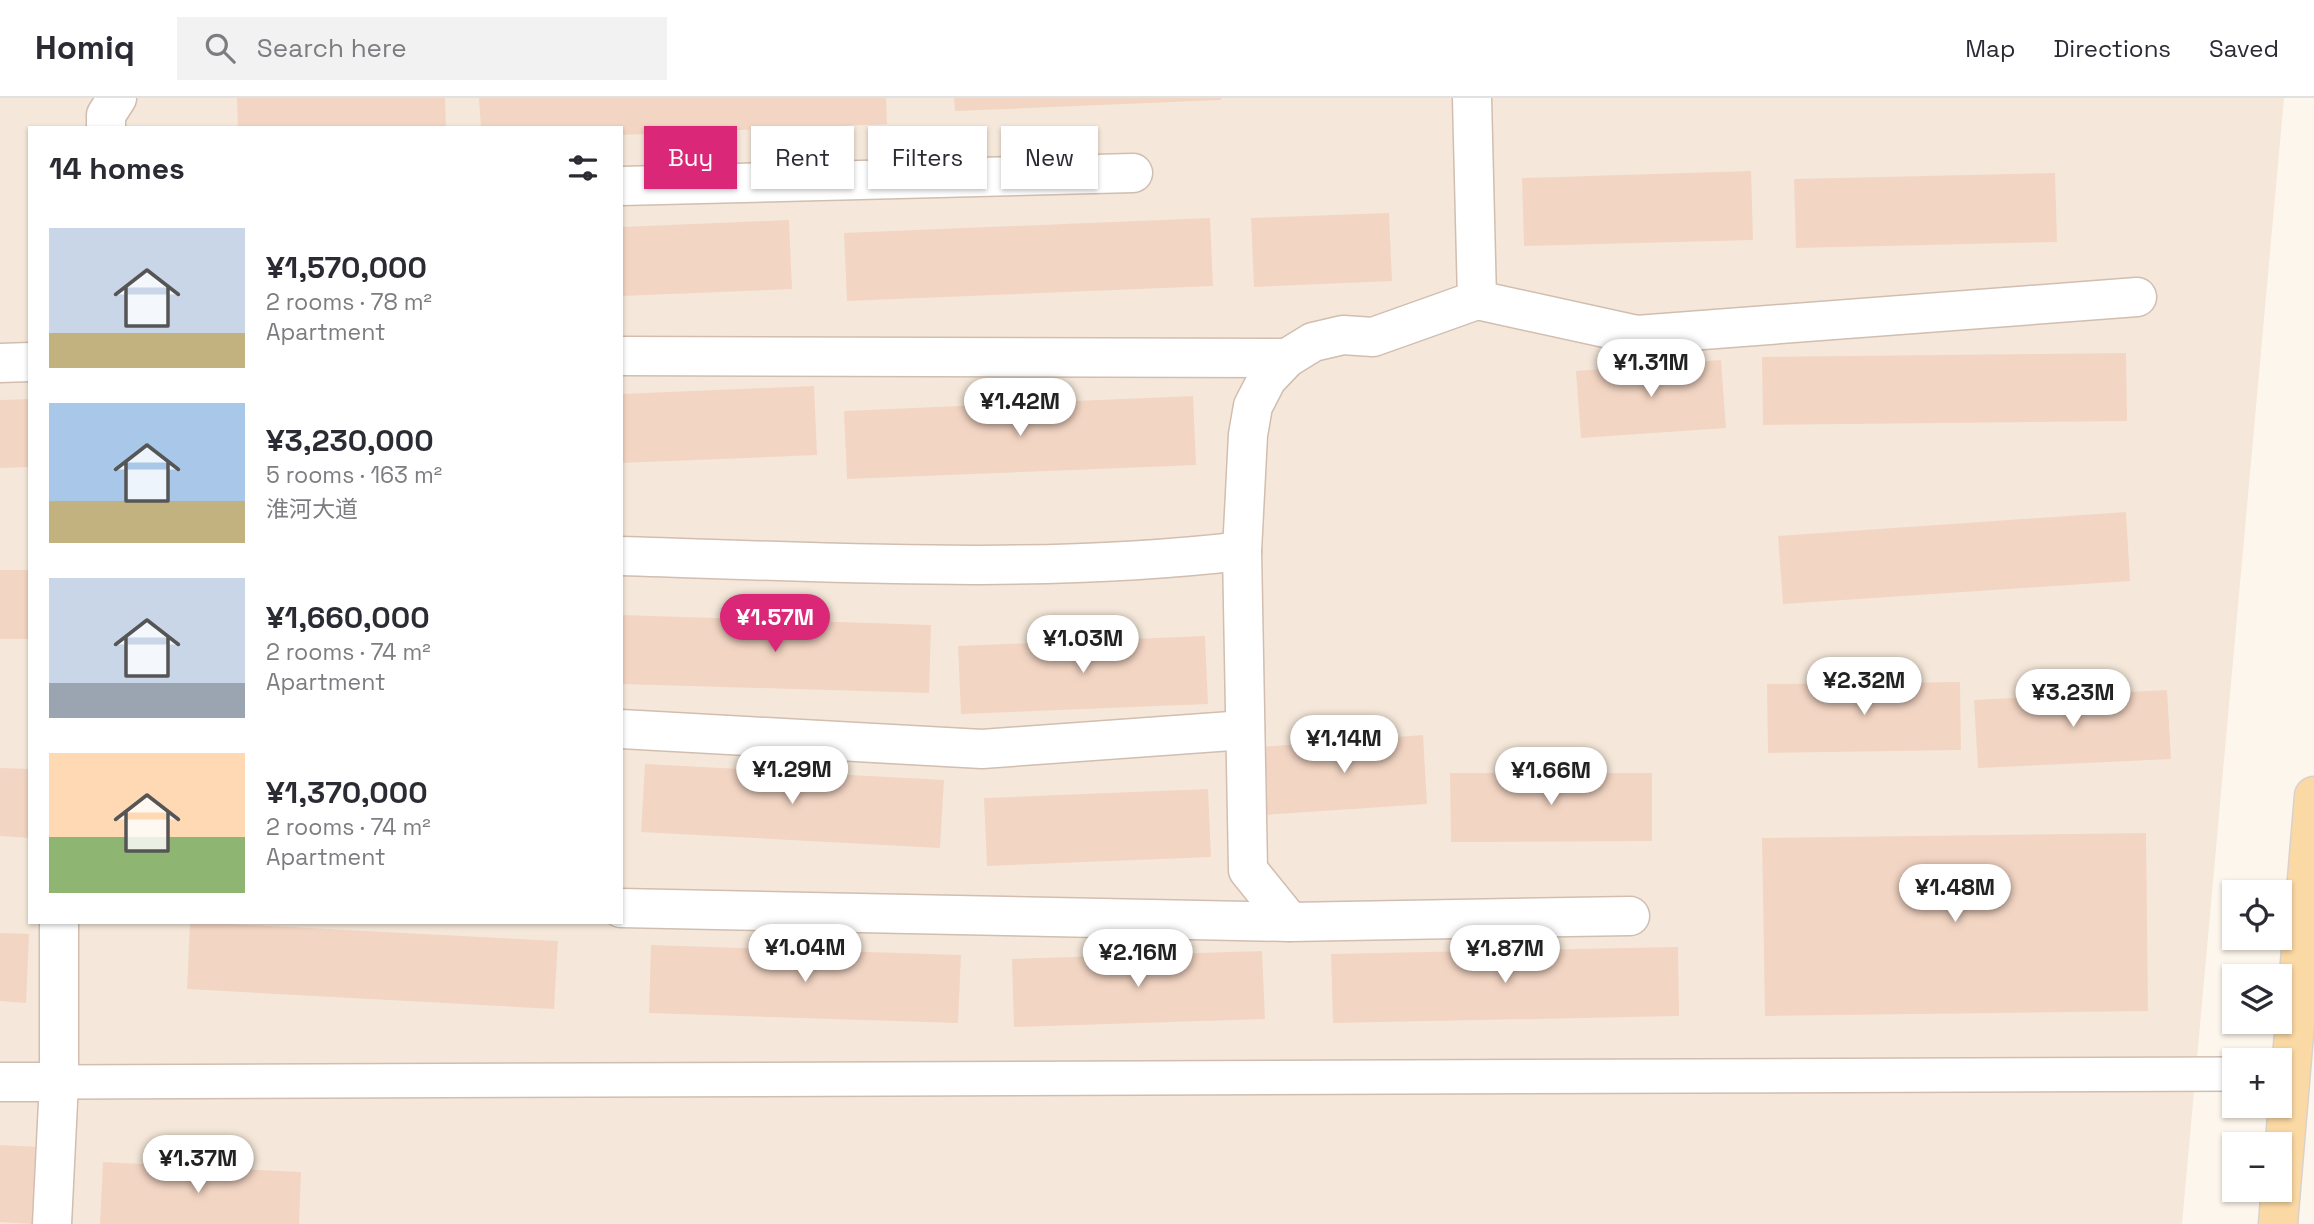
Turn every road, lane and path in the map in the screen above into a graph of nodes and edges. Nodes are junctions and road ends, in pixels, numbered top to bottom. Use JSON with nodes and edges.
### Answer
{"nodes":[{"id":1,"x":117,"y":98,"type":"edge"},
{"id":2,"x":1472,"y":98,"type":"edge"},
{"id":3,"x":106,"y":126,"type":"edge"},
{"id":4,"x":1133,"y":173,"type":"dead end"},
{"id":5,"x":623,"y":186,"type":"edge"},
{"id":6,"x":2137,"y":298,"type":"dead end"},
{"id":7,"x":1477,"y":300,"type":"junction"},
{"id":8,"x":623,"y":356,"type":"edge"},
{"id":9,"x":1287,"y":358,"type":"junction"},
{"id":10,"x":28,"y":362,"type":"edge"},
{"id":11,"x":0,"y":363,"type":"edge"},
{"id":12,"x":1242,"y":551,"type":"junction"},
{"id":13,"x":623,"y":556,"type":"edge"},
{"id":14,"x":623,"y":729,"type":"edge"},
{"id":15,"x":1245,"y":730,"type":"junction"},
{"id":16,"x":2314,"y":796,"type":"edge"},
{"id":17,"x":623,"y":908,"type":"edge"},
{"id":18,"x":1630,"y":916,"type":"dead end"},
{"id":19,"x":1290,"y":922,"type":"junction"},
{"id":20,"x":59,"y":924,"type":"edge"},
{"id":21,"x":2289,"y":1048,"type":"edge"},
{"id":22,"x":2222,"y":1074,"type":"edge"},
{"id":23,"x":0,"y":1082,"type":"edge"},
{"id":24,"x":59,"y":1082,"type":"junction"},
{"id":25,"x":2284,"y":1118,"type":"edge"},
{"id":26,"x":52,"y":1224,"type":"edge"},
{"id":27,"x":2278,"y":1224,"type":"edge"}],
"edges":[{"from":1,"to":3,"type":"street"},
{"from":2,"to":7,"type":"street"},
{"from":4,"to":5,"type":"street"},
{"from":6,"to":7,"type":"street"},
{"from":7,"to":9,"type":"street"},
{"from":8,"to":9,"type":"street"},
{"from":9,"to":12,"type":"street"},
{"from":10,"to":11,"type":"street"},
{"from":12,"to":13,"type":"street"},
{"from":12,"to":15,"type":"street"},
{"from":14,"to":15,"type":"street"},
{"from":15,"to":19,"type":"street"},
{"from":16,"to":21,"type":"main road"},
{"from":17,"to":19,"type":"street"},
{"from":18,"to":19,"type":"street"},
{"from":20,"to":24,"type":"street"},
{"from":22,"to":24,"type":"street"},
{"from":23,"to":24,"type":"street"},
{"from":24,"to":26,"type":"street"},
{"from":25,"to":27,"type":"main road"}]}
